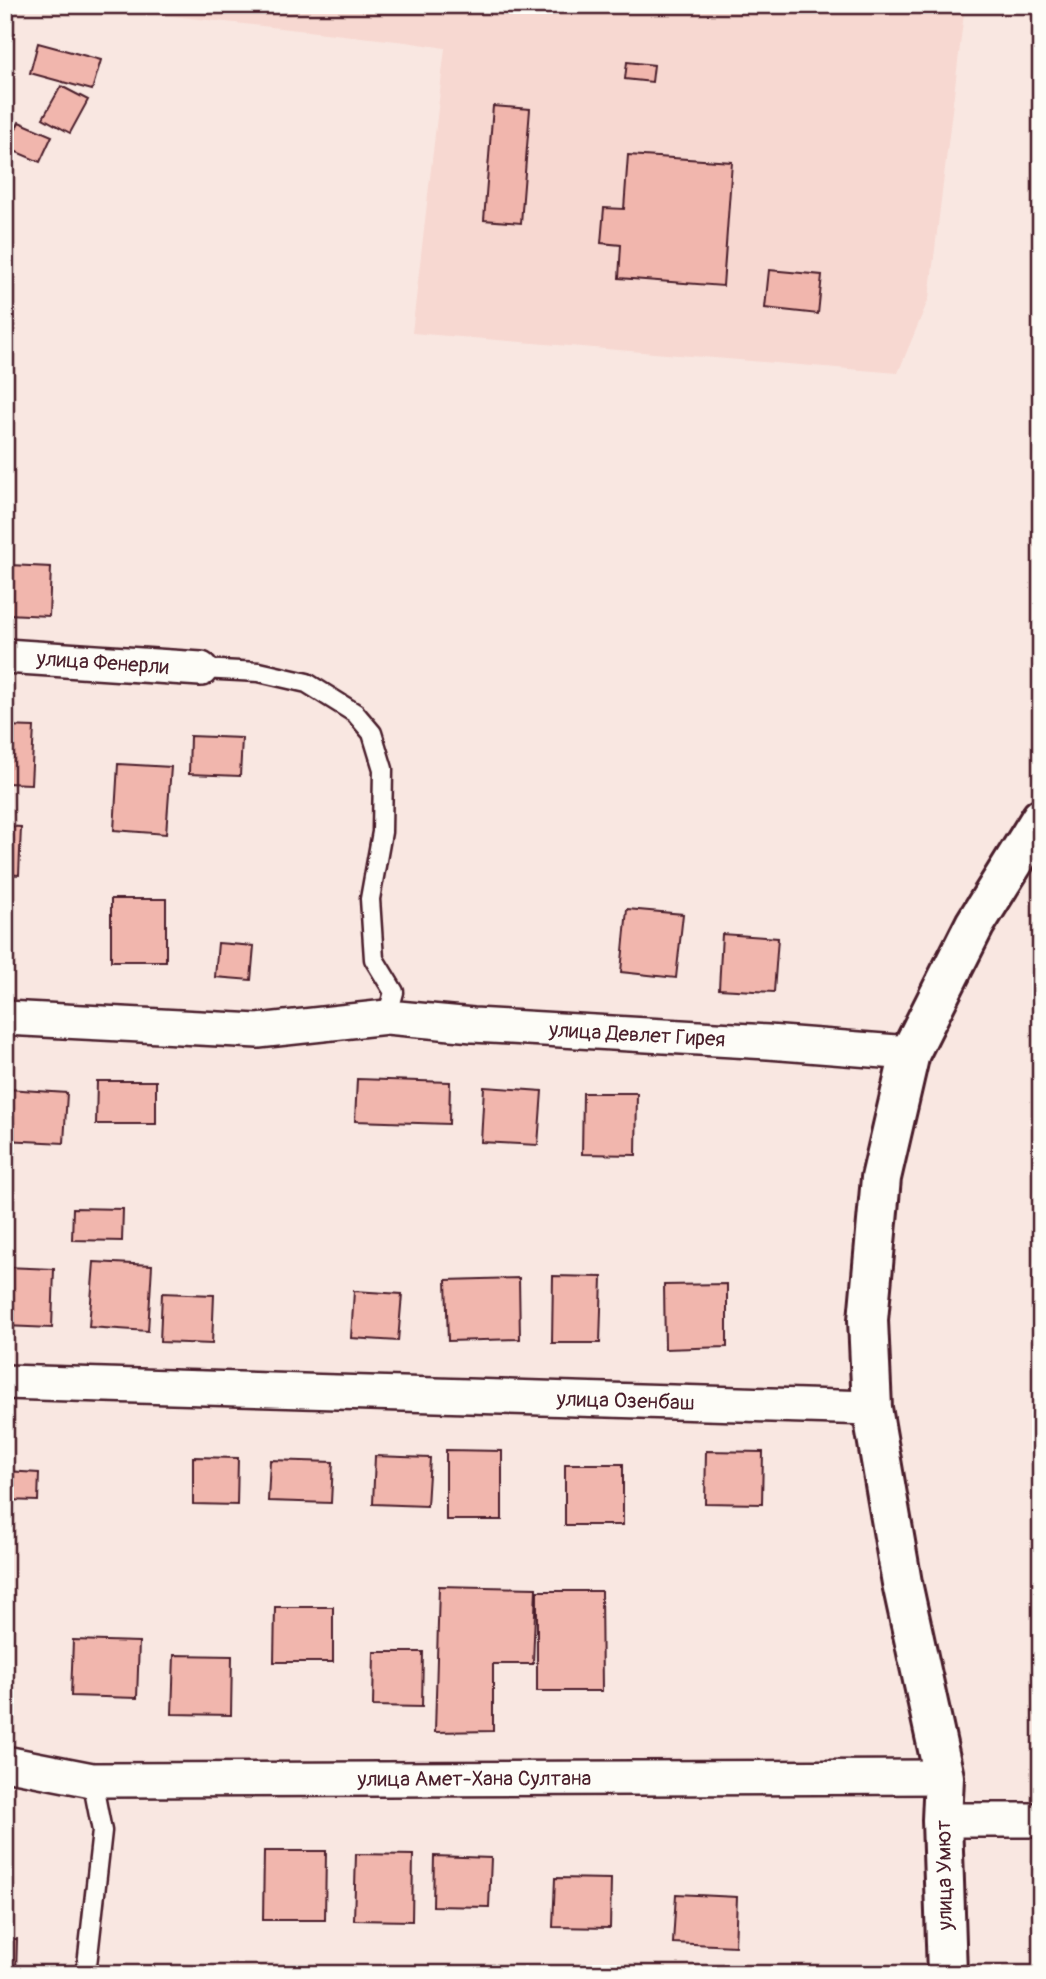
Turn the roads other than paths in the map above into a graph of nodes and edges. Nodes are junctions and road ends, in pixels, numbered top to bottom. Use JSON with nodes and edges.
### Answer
{"nodes":[{"id":1,"x":5,"y":656,"type":"edge"},
{"id":2,"x":201,"y":669,"type":"joint"},
{"id":3,"x":1041,"y":818,"type":"edge"},
{"id":4,"x":387,"y":1017,"type":"junction"},
{"id":5,"x":5,"y":1018,"type":"edge"},
{"id":6,"x":910,"y":1053,"type":"junction"},
{"id":7,"x":5,"y":1381,"type":"edge"},
{"id":8,"x":872,"y":1408,"type":"junction"},
{"id":9,"x":5,"y":1763,"type":"edge"},
{"id":10,"x":944,"y":1777,"type":"junction"},
{"id":11,"x":92,"y":1780,"type":"junction"},
{"id":12,"x":942,"y":1820,"type":"junction"},
{"id":13,"x":1041,"y":1820,"type":"edge"},
{"id":14,"x":86,"y":1974,"type":"edge"},
{"id":15,"x":947,"y":1974,"type":"edge"}],
"edges":[{"from":1,"to":2,"type":"street","name":"улица Фенерли"},
{"from":2,"to":4,"type":"lane"},
{"from":3,"to":6,"type":"street"},
{"from":4,"to":5,"type":"street","name":"улица Девлет Гирея"},
{"from":4,"to":6,"type":"street","name":"улица Девлет Гирея"},
{"from":6,"to":8,"type":"street"},
{"from":7,"to":8,"type":"street","name":"улица Озенбаш"},
{"from":8,"to":10,"type":"street"},
{"from":9,"to":11,"type":"street","name":"улица Амет-Хана Султана"},
{"from":10,"to":11,"type":"street","name":"улица Амет-Хана Султана"},
{"from":10,"to":12,"type":"street","name":"улица Умют"},
{"from":11,"to":14,"type":"lane"},
{"from":12,"to":13,"type":"street"},
{"from":12,"to":15,"type":"street","name":"улица Умют"}]}
